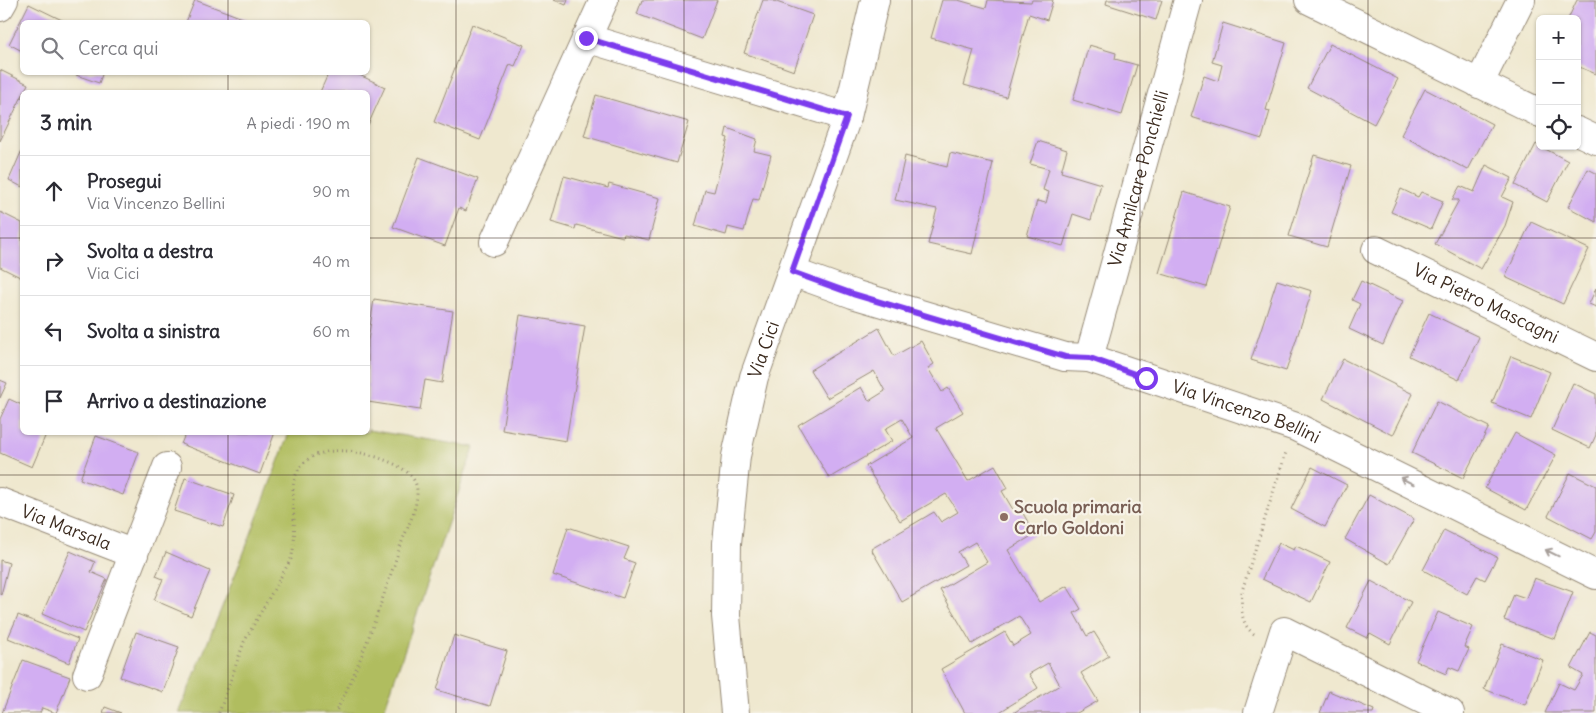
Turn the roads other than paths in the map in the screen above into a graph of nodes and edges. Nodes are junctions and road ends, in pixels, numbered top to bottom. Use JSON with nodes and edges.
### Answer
{"nodes":[{"id":1,"x":4,"y":0,"type":"edge"},
{"id":2,"x":604,"y":0,"type":"edge"},
{"id":3,"x":875,"y":0,"type":"edge"},
{"id":4,"x":1188,"y":0,"type":"edge"},
{"id":5,"x":1309,"y":0,"type":"edge"},
{"id":6,"x":1521,"y":0,"type":"edge"},
{"id":7,"x":0,"y":7,"type":"edge"},
{"id":8,"x":586,"y":38,"type":"junction"},
{"id":9,"x":1479,"y":84,"type":"junction"},
{"id":10,"x":1536,"y":111,"type":"edge"},
{"id":11,"x":847,"y":117,"type":"junction"},
{"id":12,"x":1581,"y":133,"type":"edge"},
{"id":13,"x":1596,"y":140,"type":"edge"},
{"id":14,"x":494,"y":242,"type":"dead end"},
{"id":15,"x":1376,"y":250,"type":"dead end"},
{"id":16,"x":792,"y":272,"type":"junction"},
{"id":17,"x":1596,"y":357,"type":"edge"},
{"id":18,"x":1090,"y":358,"type":"junction"},
{"id":19,"x":168,"y":468,"type":"dead end"},
{"id":20,"x":0,"y":502,"type":"edge"},
{"id":21,"x":134,"y":554,"type":"junction"},
{"id":22,"x":1596,"y":575,"type":"edge"},
{"id":23,"x":87,"y":675,"type":"dead end"},
{"id":24,"x":735,"y":713,"type":"edge"},
{"id":25,"x":1258,"y":713,"type":"edge"},
{"id":26,"x":1450,"y":713,"type":"edge"}],
"edges":[{"from":1,"to":7,"type":"street"},
{"from":2,"to":8,"type":"street"},
{"from":3,"to":11,"type":"street","name":"Via Cici"},
{"from":4,"to":18,"type":"street","name":"Via Amilcare Ponchielli"},
{"from":5,"to":9,"type":"street"},
{"from":6,"to":9,"type":"street"},
{"from":8,"to":11,"type":"street"},
{"from":8,"to":14,"type":"street"},
{"from":9,"to":10,"type":"street"},
{"from":11,"to":16,"type":"street","name":"Via Cici"},
{"from":12,"to":13,"type":"street"},
{"from":15,"to":17,"type":"street","name":"Via Pietro Mascagni"},
{"from":16,"to":18,"type":"street","name":"Via Vincenzo Bellini"},
{"from":16,"to":24,"type":"street","name":"Via Cici"},
{"from":22,"to":18,"type":"street","name":"Via Vincenzo Bellini","one_way":true},
{"from":19,"to":21,"type":"street","name":"Via Marsala"},
{"from":20,"to":21,"type":"street","name":"Via Marsala"},
{"from":21,"to":23,"type":"street","name":"Via Marsala"},
{"from":25,"to":26,"type":"street"}]}
